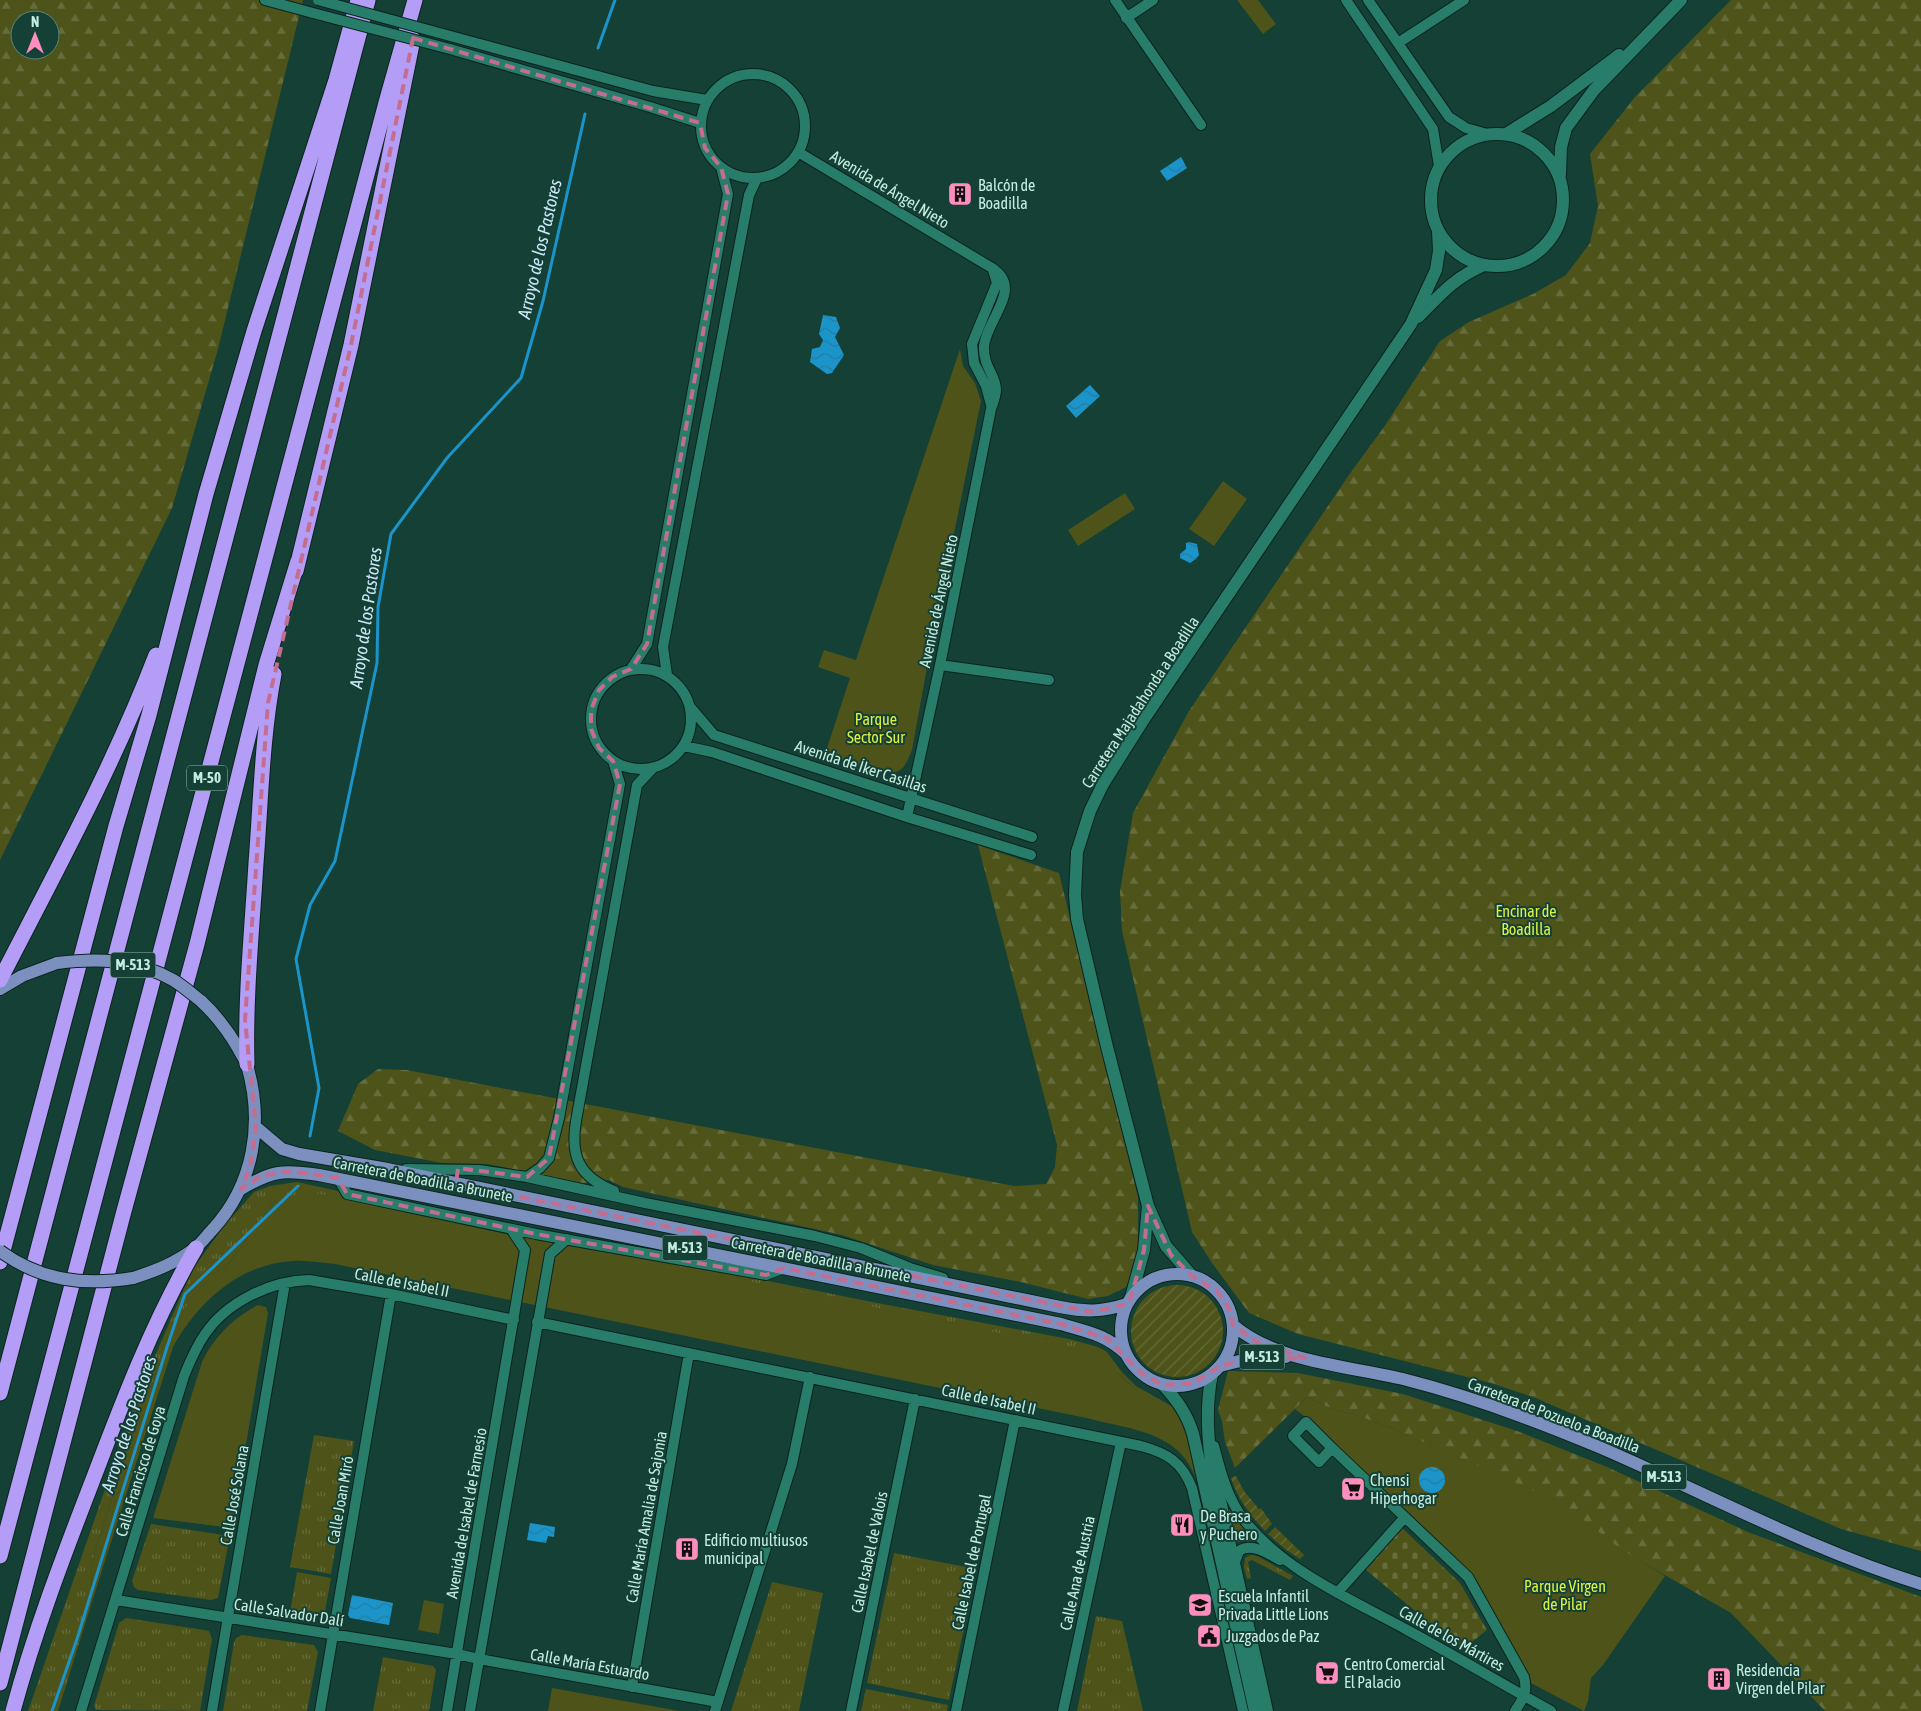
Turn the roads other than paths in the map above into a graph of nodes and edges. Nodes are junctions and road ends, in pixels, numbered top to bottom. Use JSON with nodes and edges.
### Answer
{"nodes":[{"id":1,"x":267,"y":0,"type":"edge"},
{"id":2,"x":318,"y":0,"type":"edge"},
{"id":3,"x":358,"y":0,"type":"edge"},
{"id":4,"x":368,"y":0,"type":"edge"},
{"id":5,"x":415,"y":0,"type":"edge"},
{"id":6,"x":421,"y":0,"type":"edge"},
{"id":7,"x":1115,"y":0,"type":"edge"},
{"id":8,"x":1153,"y":0,"type":"edge"},
{"id":9,"x":1346,"y":0,"type":"edge"},
{"id":10,"x":1368,"y":0,"type":"edge"},
{"id":11,"x":1464,"y":0,"type":"edge"},
{"id":12,"x":1680,"y":0,"type":"edge"},
{"id":13,"x":1126,"y":18,"type":"junction"},
{"id":14,"x":1645,"y":35,"type":"junction"},
{"id":15,"x":1398,"y":43,"type":"junction"},
{"id":16,"x":707,"y":100,"type":"junction"},
{"id":17,"x":700,"y":123,"type":"junction"},
{"id":18,"x":1201,"y":125,"type":"dead end"},
{"id":19,"x":1486,"y":134,"type":"junction"},
{"id":20,"x":1506,"y":134,"type":"junction"},
{"id":21,"x":798,"y":152,"type":"junction"},
{"id":22,"x":1439,"y":166,"type":"junction"},
{"id":23,"x":720,"y":167,"type":"junction"},
{"id":24,"x":757,"y":178,"type":"junction"},
{"id":25,"x":1560,"y":178,"type":"junction"},
{"id":26,"x":1438,"y":231,"type":"junction"},
{"id":27,"x":1484,"y":265,"type":"junction"},
{"id":28,"x":1411,"y":324,"type":"junction"},
{"id":29,"x":191,"y":547,"type":"junction"},
{"id":30,"x":298,"y":561,"type":"junction"},
{"id":31,"x":940,"y":665,"type":"junction"},
{"id":32,"x":631,"y":669,"type":"junction"},
{"id":33,"x":667,"y":675,"type":"junction"},
{"id":34,"x":1049,"y":680,"type":"dead end"},
{"id":35,"x":691,"y":708,"type":"junction"},
{"id":36,"x":684,"y":746,"type":"junction"},
{"id":37,"x":613,"y":761,"type":"junction"},
{"id":38,"x":653,"y":768,"type":"junction"},
{"id":39,"x":912,"y":798,"type":"junction"},
{"id":40,"x":907,"y":817,"type":"junction"},
{"id":41,"x":1032,"y":837,"type":"dead end"},
{"id":42,"x":1031,"y":855,"type":"dead end"},
{"id":43,"x":0,"y":980,"type":"edge"},
{"id":44,"x":0,"y":989,"type":"edge"},
{"id":45,"x":247,"y":1064,"type":"junction"},
{"id":46,"x":256,"y":1127,"type":"junction"},
{"id":47,"x":382,"y":1168,"type":"junction"},
{"id":48,"x":527,"y":1177,"type":"junction"},
{"id":49,"x":338,"y":1178,"type":"junction"},
{"id":50,"x":241,"y":1189,"type":"junction"},
{"id":51,"x":645,"y":1203,"type":"junction"},
{"id":52,"x":1148,"y":1206,"type":"junction"},
{"id":53,"x":510,"y":1229,"type":"junction"},
{"id":54,"x":566,"y":1240,"type":"junction"},
{"id":55,"x":196,"y":1248,"type":"junction"},
{"id":56,"x":0,"y":1251,"type":"edge"},
{"id":57,"x":0,"y":1262,"type":"edge"},
{"id":58,"x":784,"y":1268,"type":"junction"},
{"id":59,"x":1192,"y":1276,"type":"junction"},
{"id":60,"x":284,"y":1283,"type":"junction"},
{"id":61,"x":391,"y":1294,"type":"junction"},
{"id":62,"x":1011,"y":1297,"type":"junction"},
{"id":63,"x":1129,"y":1300,"type":"junction"},
{"id":64,"x":514,"y":1320,"type":"junction"},
{"id":65,"x":537,"y":1322,"type":"junction"},
{"id":66,"x":1232,"y":1325,"type":"junction"},
{"id":67,"x":689,"y":1353,"type":"junction"},
{"id":68,"x":1125,"y":1353,"type":"junction"},
{"id":69,"x":1305,"y":1358,"type":"junction"},
{"id":70,"x":1216,"y":1370,"type":"junction"},
{"id":71,"x":810,"y":1377,"type":"junction"},
{"id":72,"x":1164,"y":1385,"type":"junction"},
{"id":73,"x":0,"y":1393,"type":"edge"},
{"id":74,"x":915,"y":1399,"type":"junction"},
{"id":75,"x":1208,"y":1408,"type":"junction"},
{"id":76,"x":1016,"y":1420,"type":"junction"},
{"id":77,"x":1121,"y":1442,"type":"junction"},
{"id":78,"x":1332,"y":1448,"type":"dead end"},
{"id":79,"x":1405,"y":1517,"type":"junction"},
{"id":80,"x":0,"y":1556,"type":"edge"},
{"id":81,"x":1235,"y":1562,"type":"junction"},
{"id":82,"x":1301,"y":1570,"type":"junction"},
{"id":83,"x":1921,"y":1584,"type":"edge"},
{"id":84,"x":1338,"y":1592,"type":"junction"},
{"id":85,"x":116,"y":1600,"type":"junction"},
{"id":86,"x":229,"y":1618,"type":"junction"},
{"id":87,"x":332,"y":1634,"type":"junction"},
{"id":88,"x":457,"y":1654,"type":"junction"},
{"id":89,"x":479,"y":1659,"type":"junction"},
{"id":90,"x":0,"y":1683,"type":"edge"},
{"id":91,"x":632,"y":1687,"type":"junction"},
{"id":92,"x":1525,"y":1696,"type":"junction"},
{"id":93,"x":716,"y":1707,"type":"edge"},
{"id":94,"x":13,"y":1711,"type":"edge"},
{"id":95,"x":81,"y":1711,"type":"edge"},
{"id":96,"x":212,"y":1711,"type":"edge"},
{"id":97,"x":320,"y":1711,"type":"edge"},
{"id":98,"x":447,"y":1711,"type":"edge"},
{"id":99,"x":470,"y":1711,"type":"edge"},
{"id":100,"x":851,"y":1711,"type":"edge"},
{"id":101,"x":956,"y":1711,"type":"edge"},
{"id":102,"x":1063,"y":1711,"type":"edge"},
{"id":103,"x":1243,"y":1711,"type":"edge"},
{"id":104,"x":1256,"y":1711,"type":"edge"},
{"id":105,"x":1267,"y":1711,"type":"edge"},
{"id":106,"x":1516,"y":1711,"type":"edge"},
{"id":107,"x":1551,"y":1711,"type":"edge"}],
"edges":[{"from":1,"to":17,"type":"street","bridge":true},
{"from":2,"to":16,"type":"street","bridge":true},
{"from":3,"to":29,"type":"highway"},
{"from":4,"to":73,"type":"highway","number":"M-50"},
{"from":5,"to":80,"type":"highway","number":"M-50"},
{"from":6,"to":30,"type":"highway"},
{"from":7,"to":13,"type":"street"},
{"from":8,"to":13,"type":"street"},
{"from":9,"to":22,"type":"street"},
{"from":10,"to":15,"type":"street"},
{"from":11,"to":15,"type":"street"},
{"from":12,"to":14,"type":"street"},
{"from":13,"to":18,"type":"street"},
{"from":14,"to":20,"type":"street"},
{"from":14,"to":25,"type":"street"},
{"from":15,"to":19,"type":"street"},
{"from":16,"to":17,"type":"street"},
{"from":16,"to":21,"type":"street"},
{"from":17,"to":23,"type":"street"},
{"from":19,"to":20,"type":"street"},
{"from":19,"to":22,"type":"street"},
{"from":20,"to":25,"type":"street"},
{"from":21,"to":24,"type":"street"},
{"from":21,"to":31,"type":"street","name":"Avenida de Ángel Nieto"},
{"from":22,"to":26,"type":"street"},
{"from":23,"to":24,"type":"street"},
{"from":23,"to":32,"type":"street"},
{"from":24,"to":33,"type":"street"},
{"from":25,"to":27,"type":"street"},
{"from":26,"to":27,"type":"street"},
{"from":26,"to":28,"type":"street","name":"Carretera Majadahonda a Boadilla"},
{"from":27,"to":28,"type":"street","name":"Carretera Majadahonda a Boadilla"},
{"from":28,"to":52,"type":"street","name":"Carretera Majadahonda a Boadilla"},
{"from":29,"to":43,"type":"highway"},
{"from":29,"to":57,"type":"highway"},
{"from":30,"to":45,"type":"highway"},
{"from":30,"to":90,"type":"highway"},
{"from":31,"to":34,"type":"street"},
{"from":31,"to":39,"type":"street","name":"Avenida de Ángel Nieto"},
{"from":32,"to":33,"type":"street"},
{"from":32,"to":37,"type":"street"},
{"from":33,"to":35,"type":"street"},
{"from":35,"to":36,"type":"street"},
{"from":35,"to":39,"type":"street","name":"Avenida de Íker Casillas"},
{"from":36,"to":38,"type":"street"},
{"from":36,"to":40,"type":"street","name":"Avenida de Íker Casillas"},
{"from":37,"to":38,"type":"street"},
{"from":37,"to":48,"type":"street"},
{"from":38,"to":51,"type":"street"},
{"from":39,"to":40,"type":"street","name":"Avenida de Ángel Nieto"},
{"from":39,"to":41,"type":"street","name":"Avenida de Íker Casillas"},
{"from":40,"to":42,"type":"street","name":"Avenida de Íker Casillas"},
{"from":44,"to":45,"type":"main road","number":"M-513","bridge":true},
{"from":45,"to":46,"type":"main road","number":"M-513"},
{"from":46,"to":47,"type":"main road","name":"Carretera de Boadilla a Brunete","number":"M-513"},
{"from":46,"to":50,"type":"main road","number":"M-513"},
{"from":47,"to":48,"type":"street"},
{"from":47,"to":62,"type":"main road","name":"Carretera de Boadilla a Brunete","number":"M-513"},
{"from":48,"to":51,"type":"street"},
{"from":49,"to":50,"type":"main road","name":"Carretera de Boadilla a Brunete","number":"M-513"},
{"from":49,"to":53,"type":"street"},
{"from":49,"to":58,"type":"main road","name":"Carretera de Boadilla a Brunete","number":"M-513"},
{"from":50,"to":55,"type":"main road","number":"M-513"},
{"from":51,"to":62,"type":"street"},
{"from":52,"to":59,"type":"street","name":"Carretera Majadahonda a Boadilla"},
{"from":52,"to":63,"type":"street","name":"Carretera Majadahonda a Boadilla"},
{"from":53,"to":54,"type":"street"},
{"from":53,"to":64,"type":"street","name":"Avenida de Isabel de Farnesio"},
{"from":54,"to":58,"type":"street"},
{"from":54,"to":65,"type":"street"},
{"from":55,"to":56,"type":"main road","number":"M-513","bridge":true},
{"from":55,"to":94,"type":"highway"},
{"from":58,"to":68,"type":"main road","name":"Carretera de Boadilla a Brunete","number":"M-513"},
{"from":59,"to":63,"type":"main road","number":"M-513"},
{"from":59,"to":66,"type":"main road","number":"M-513"},
{"from":60,"to":61,"type":"street","name":"Calle de Isabel II"},
{"from":60,"to":85,"type":"street","name":"Calle Francisco de Goya"},
{"from":60,"to":86,"type":"street","name":"Calle José Solana"},
{"from":61,"to":64,"type":"street","name":"Calle de Isabel II"},
{"from":61,"to":87,"type":"street","name":"Calle Joan Miró"},
{"from":62,"to":63,"type":"main road","name":"Carretera de Boadilla a Brunete","number":"M-513"},
{"from":63,"to":68,"type":"main road","number":"M-513"},
{"from":64,"to":88,"type":"street","name":"Avenida de Isabel de Farnesio"},
{"from":65,"to":67,"type":"street","name":"Calle de Isabel II"},
{"from":65,"to":89,"type":"street"},
{"from":66,"to":69,"type":"main road","name":"Carretera de Pozuelo a Boadilla","number":"M-513"},
{"from":66,"to":70,"type":"main road","number":"M-513"},
{"from":67,"to":71,"type":"street","name":"Calle de Isabel II"},
{"from":67,"to":91,"type":"street","name":"Calle María Amalia de Sajonia"},
{"from":68,"to":72,"type":"main road","number":"M-513"},
{"from":69,"to":70,"type":"main road","name":"Carretera de Pozuelo a Boadilla","number":"M-513"},
{"from":69,"to":83,"type":"main road","name":"Carretera de Pozuelo a Boadilla","number":"M-513"},
{"from":70,"to":72,"type":"main road","number":"M-513"},
{"from":70,"to":75,"type":"street"},
{"from":71,"to":74,"type":"street","name":"Calle de Isabel II"},
{"from":71,"to":93,"type":"street"},
{"from":72,"to":104,"type":"street"},
{"from":74,"to":76,"type":"street","name":"Calle de Isabel II"},
{"from":74,"to":100,"type":"street","name":"Calle Isabel de Valois"},
{"from":75,"to":81,"type":"street"},
{"from":75,"to":82,"type":"street","name":"Calle de los Mártires"},
{"from":76,"to":77,"type":"street","name":"Calle de Isabel II"},
{"from":76,"to":101,"type":"street","name":"Calle Isabel de Portugal"},
{"from":77,"to":102,"type":"street","name":"Calle Ana de Austria"},
{"from":77,"to":103,"type":"street","name":"Calle de Isabel II"},
{"from":78,"to":79,"type":"street"},
{"from":79,"to":84,"type":"street"},
{"from":79,"to":92,"type":"street"},
{"from":81,"to":82,"type":"street","name":"Calle de los Mártires"},
{"from":81,"to":105,"type":"street"},
{"from":82,"to":84,"type":"street","name":"Calle de los Mártires"},
{"from":84,"to":92,"type":"street","name":"Calle de los Mártires"},
{"from":85,"to":86,"type":"street","name":"Calle Salvador Dalí"},
{"from":85,"to":95,"type":"street","name":"Calle Francisco de Goya"},
{"from":86,"to":87,"type":"street","name":"Calle Salvador Dalí"},
{"from":86,"to":96,"type":"street","name":"Calle José Solana"},
{"from":87,"to":88,"type":"street","name":"Calle Salvador Dalí"},
{"from":87,"to":97,"type":"street","name":"Calle Joan Miró"},
{"from":88,"to":89,"type":"street","name":"Calle María Estuardo"},
{"from":88,"to":98,"type":"street","name":"Avenida de Isabel de Farnesio"},
{"from":89,"to":91,"type":"street","name":"Calle María Estuardo"},
{"from":89,"to":99,"type":"street"},
{"from":91,"to":93,"type":"street","name":"Calle María Estuardo"},
{"from":92,"to":106,"type":"street"},
{"from":92,"to":107,"type":"street","name":"Calle de los Mártires"}]}
